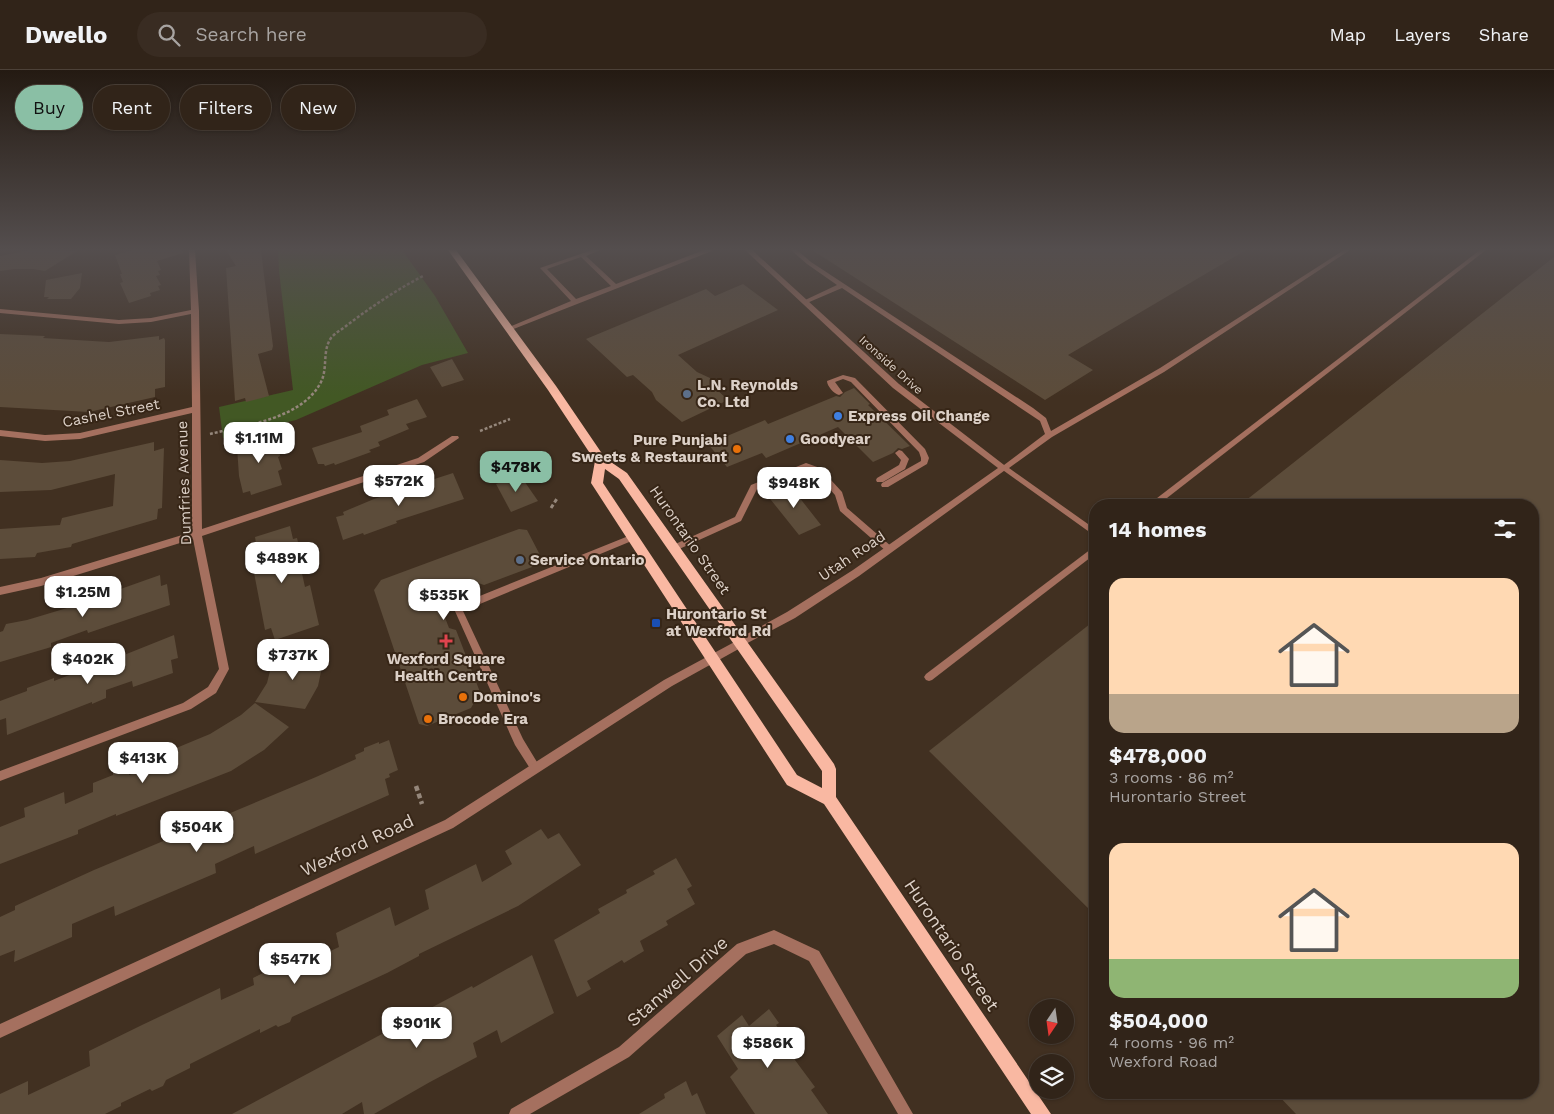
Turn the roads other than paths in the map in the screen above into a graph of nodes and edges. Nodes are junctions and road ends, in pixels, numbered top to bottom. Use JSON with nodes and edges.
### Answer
{"nodes":[{"id":1,"x":194,"y":299,"type":"edge"},
{"id":2,"x":487,"y":299,"type":"edge"},
{"id":3,"x":571,"y":299,"type":"edge"},
{"id":4,"x":583,"y":299,"type":"edge"},
{"id":5,"x":801,"y":299,"type":"edge"},
{"id":6,"x":812,"y":299,"type":"edge"},
{"id":7,"x":863,"y":299,"type":"edge"},
{"id":8,"x":1272,"y":299,"type":"edge"},
{"id":9,"x":1420,"y":299,"type":"edge"},
{"id":10,"x":574,"y":302,"type":"junction"},
{"id":11,"x":805,"y":302,"type":"junction"},
{"id":12,"x":0,"y":311,"type":"edge"},
{"id":13,"x":195,"y":311,"type":"junction"},
{"id":14,"x":509,"y":329,"type":"junction"},
{"id":15,"x":839,"y":393,"type":"dead end"},
{"id":16,"x":196,"y":409,"type":"junction"},
{"id":17,"x":0,"y":433,"type":"edge"},
{"id":18,"x":1049,"y":435,"type":"junction"},
{"id":19,"x":455,"y":438,"type":"dead end"},
{"id":20,"x":899,"y":453,"type":"dead end"},
{"id":21,"x":601,"y":461,"type":"junction"},
{"id":22,"x":1004,"y":468,"type":"junction"},
{"id":23,"x":1160,"y":499,"type":"edge"},
{"id":24,"x":1089,"y":529,"type":"edge"},
{"id":25,"x":197,"y":534,"type":"junction"},
{"id":26,"x":631,"y":538,"type":"junction"},
{"id":27,"x":674,"y":548,"type":"junction"},
{"id":28,"x":889,"y":549,"type":"junction"},
{"id":29,"x":1089,"y":554,"type":"edge"},
{"id":30,"x":0,"y":591,"type":"edge"},
{"id":31,"x":740,"y":642,"type":"junction"},
{"id":32,"x":712,"y":659,"type":"junction"},
{"id":33,"x":928,"y":677,"type":"dead end"},
{"id":34,"x":535,"y":767,"type":"junction"},
{"id":35,"x":0,"y":776,"type":"edge"},
{"id":36,"x":829,"y":799,"type":"junction"},
{"id":37,"x":0,"y":1031,"type":"edge"},
{"id":38,"x":516,"y":1114,"type":"edge"},
{"id":39,"x":906,"y":1114,"type":"edge"},
{"id":40,"x":1042,"y":1114,"type":"edge"}],
"edges":[{"from":1,"to":13,"type":"street","name":"Dumfries Avenue"},
{"from":2,"to":14,"type":"main road","name":"Hurontario Street"},
{"from":3,"to":10,"type":"lane"},
{"from":4,"to":10,"type":"lane"},
{"from":5,"to":11,"type":"street","name":"Ironside Drive"},
{"from":6,"to":11,"type":"lane"},
{"from":7,"to":18,"type":"lane"},
{"from":8,"to":18,"type":"lane"},
{"from":9,"to":23,"type":"lane"},
{"from":10,"to":14,"type":"lane"},
{"from":11,"to":22,"type":"street","name":"Ironside Drive"},
{"from":12,"to":13,"type":"street"},
{"from":13,"to":16,"type":"street","name":"Dumfries Avenue"},
{"from":14,"to":21,"type":"main road","name":"Hurontario Street"},
{"from":15,"to":20,"type":"lane"},
{"from":16,"to":17,"type":"street","name":"Cashel Street"},
{"from":16,"to":25,"type":"street","name":"Dumfries Avenue"},
{"from":18,"to":22,"type":"lane"},
{"from":19,"to":25,"type":"street"},
{"from":21,"to":26,"type":"main road","name":"Hurontario Street"},
{"from":21,"to":27,"type":"main road","name":"Hurontario Street"},
{"from":22,"to":24,"type":"lane"},
{"from":22,"to":28,"type":"street","name":"Utah Road"},
{"from":25,"to":30,"type":"street"},
{"from":25,"to":35,"type":"street","name":"Dumfries Avenue"},
{"from":26,"to":32,"type":"main road","name":"Hurontario Street"},
{"from":26,"to":34,"type":"lane"},
{"from":27,"to":28,"type":"lane"},
{"from":27,"to":31,"type":"main road","name":"Hurontario Street"},
{"from":28,"to":31,"type":"street","name":"Utah Road"},
{"from":29,"to":33,"type":"lane"},
{"from":31,"to":32,"type":"street","name":"Utah Road"},
{"from":31,"to":36,"type":"main road","name":"Hurontario Street"},
{"from":32,"to":34,"type":"street","name":"Wexford Road"},
{"from":32,"to":36,"type":"main road","name":"Hurontario Street"},
{"from":34,"to":37,"type":"street","name":"Wexford Road"},
{"from":36,"to":40,"type":"main road","name":"Hurontario Street"},
{"from":38,"to":39,"type":"street","name":"Stanwell Drive"}]}
